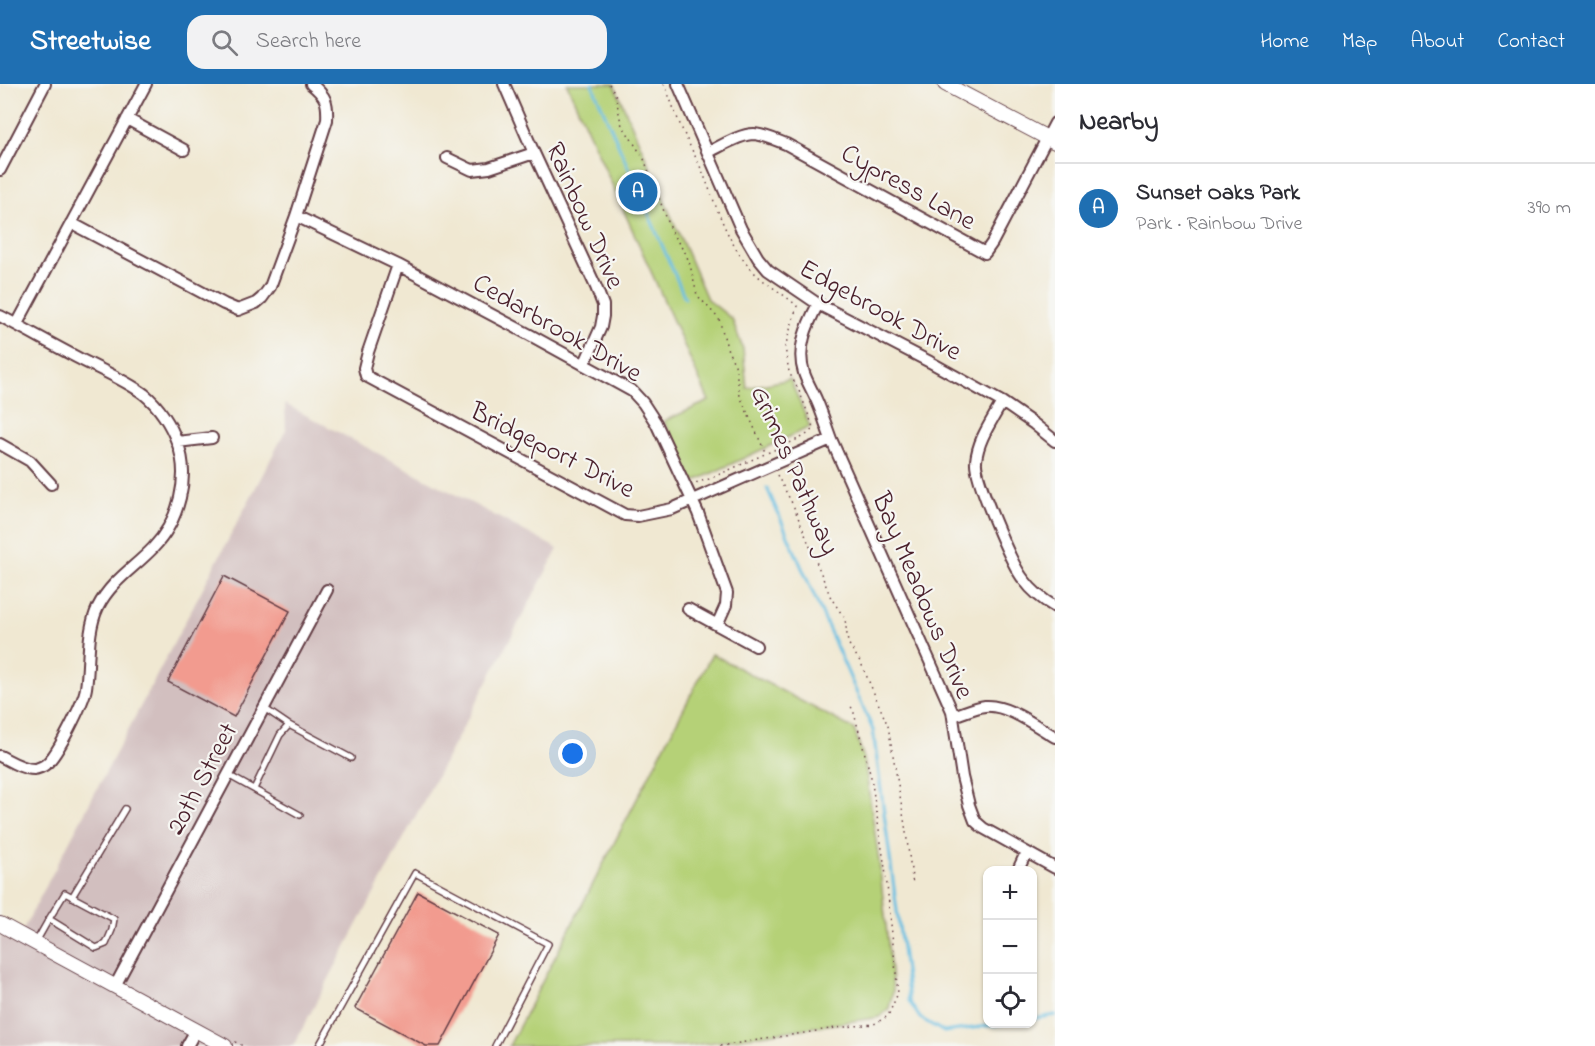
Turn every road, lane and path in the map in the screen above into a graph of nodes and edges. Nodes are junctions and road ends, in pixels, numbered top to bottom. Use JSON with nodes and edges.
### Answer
{"nodes":[{"id":1,"x":45,"y":84,"type":"edge"},
{"id":2,"x":146,"y":84,"type":"edge"},
{"id":3,"x":311,"y":84,"type":"edge"},
{"id":4,"x":504,"y":84,"type":"edge"},
{"id":5,"x":609,"y":84,"type":"edge"},
{"id":6,"x":664,"y":84,"type":"edge"},
{"id":7,"x":678,"y":84,"type":"edge"},
{"id":8,"x":945,"y":84,"type":"edge"},
{"id":9,"x":127,"y":119,"type":"junction"},
{"id":10,"x":1055,"y":123,"type":"edge"},
{"id":11,"x":1051,"y":140,"type":"edge"},
{"id":12,"x":184,"y":150,"type":"dead end"},
{"id":13,"x":709,"y":152,"type":"junction"},
{"id":14,"x":534,"y":153,"type":"junction"},
{"id":15,"x":447,"y":158,"type":"dead end"},
{"id":16,"x":0,"y":170,"type":"edge"},
{"id":17,"x":296,"y":216,"type":"junction"},
{"id":18,"x":71,"y":224,"type":"junction"},
{"id":19,"x":398,"y":265,"type":"junction"},
{"id":20,"x":818,"y":304,"type":"junction"},
{"id":21,"x":0,"y":316,"type":"edge"},
{"id":22,"x":17,"y":324,"type":"junction"},
{"id":23,"x":584,"y":365,"type":"junction"},
{"id":24,"x":1002,"y":402,"type":"junction"},
{"id":25,"x":212,"y":438,"type":"dead end"},
{"id":26,"x":831,"y":439,"type":"junction"},
{"id":27,"x":1055,"y":441,"type":"edge"},
{"id":28,"x":177,"y":442,"type":"junction"},
{"id":29,"x":0,"y":444,"type":"edge"},
{"id":30,"x":765,"y":454,"type":"junction"},
{"id":31,"x":770,"y":465,"type":"junction"},
{"id":32,"x":695,"y":483,"type":"dead end"},
{"id":33,"x":51,"y":484,"type":"dead end"},
{"id":34,"x":692,"y":500,"type":"junction"},
{"id":35,"x":327,"y":590,"type":"dead end"},
{"id":36,"x":1055,"y":607,"type":"edge"},
{"id":37,"x":688,"y":609,"type":"dead end"},
{"id":38,"x":717,"y":625,"type":"junction"},
{"id":39,"x":756,"y":646,"type":"dead end"},
{"id":40,"x":850,"y":704,"type":"dead end"},
{"id":41,"x":264,"y":708,"type":"junction"},
{"id":42,"x":953,"y":716,"type":"junction"},
{"id":43,"x":289,"y":725,"type":"junction"},
{"id":44,"x":1055,"y":737,"type":"edge"},
{"id":45,"x":0,"y":756,"type":"edge"},
{"id":46,"x":351,"y":758,"type":"dead end"},
{"id":47,"x":228,"y":775,"type":"junction"},
{"id":48,"x":254,"y":789,"type":"junction"},
{"id":49,"x":125,"y":809,"type":"dead end"},
{"id":50,"x":300,"y":814,"type":"dead end"},
{"id":51,"x":1026,"y":853,"type":"junction"},
{"id":52,"x":1020,"y":866,"type":"edge"},
{"id":53,"x":1055,"y":868,"type":"edge"},
{"id":54,"x":913,"y":885,"type":"dead end"},
{"id":55,"x":72,"y":897,"type":"junction"},
{"id":56,"x":49,"y":919,"type":"junction"},
{"id":57,"x":0,"y":924,"type":"edge"},
{"id":58,"x":36,"y":943,"type":"junction"},
{"id":59,"x":115,"y":986,"type":"junction"},
{"id":60,"x":196,"y":1030,"type":"junction"},
{"id":61,"x":229,"y":1043,"type":"edge"},
{"id":62,"x":187,"y":1046,"type":"edge"},
{"id":63,"x":243,"y":1046,"type":"edge"},
{"id":64,"x":320,"y":1046,"type":"edge"},
{"id":65,"x":495,"y":1046,"type":"edge"},
{"id":66,"x":720,"y":1046,"type":"edge"}],
"edges":[{"from":1,"to":16,"type":"street"},
{"from":2,"to":9,"type":"street"},
{"from":3,"to":17,"type":"street"},
{"from":4,"to":14,"type":"street","name":"Rainbow Drive"},
{"from":5,"to":30,"type":"path","name":"Grimes Pathway"},
{"from":6,"to":30,"type":"path"},
{"from":7,"to":13,"type":"street","name":"Edgebrook Drive"},
{"from":8,"to":11,"type":"street"},
{"from":9,"to":12,"type":"street"},
{"from":9,"to":18,"type":"street"},
{"from":10,"to":11,"type":"street","name":"Cypress Lane"},
{"from":11,"to":13,"type":"street","name":"Cypress Lane"},
{"from":13,"to":20,"type":"street","name":"Edgebrook Drive"},
{"from":14,"to":15,"type":"street"},
{"from":14,"to":23,"type":"street","name":"Rainbow Drive"},
{"from":17,"to":18,"type":"street"},
{"from":17,"to":19,"type":"street","name":"Cedarbrook Drive"},
{"from":18,"to":22,"type":"street"},
{"from":19,"to":23,"type":"street","name":"Cedarbrook Drive"},
{"from":19,"to":34,"type":"street","name":"Bridgeport Drive"},
{"from":20,"to":24,"type":"street","name":"Edgebrook Drive"},
{"from":20,"to":26,"type":"street","name":"Bay Meadows Drive"},
{"from":21,"to":22,"type":"street"},
{"from":22,"to":28,"type":"street"},
{"from":23,"to":34,"type":"street","name":"Cedarbrook Drive"},
{"from":24,"to":27,"type":"street","name":"Edgebrook Drive"},
{"from":24,"to":36,"type":"street"},
{"from":25,"to":28,"type":"street"},
{"from":26,"to":31,"type":"street","name":"Bridgeport Drive"},
{"from":26,"to":42,"type":"street","name":"Bay Meadows Drive"},
{"from":28,"to":45,"type":"street"},
{"from":29,"to":33,"type":"street"},
{"from":30,"to":31,"type":"path","name":"Grimes Pathway"},
{"from":30,"to":32,"type":"path"},
{"from":31,"to":34,"type":"street","name":"Bridgeport Drive"},
{"from":31,"to":54,"type":"path","name":"Grimes Pathway"},
{"from":34,"to":38,"type":"street","name":"Cedarbrook Drive"},
{"from":35,"to":41,"type":"street","name":"20th Street"},
{"from":37,"to":38,"type":"street"},
{"from":38,"to":39,"type":"street"},
{"from":40,"to":66,"type":"path"},
{"from":41,"to":43,"type":"lane"},
{"from":41,"to":47,"type":"street","name":"20th Street"},
{"from":42,"to":44,"type":"street"},
{"from":42,"to":51,"type":"street","name":"Bay Meadows Drive"},
{"from":43,"to":46,"type":"lane"},
{"from":43,"to":48,"type":"lane"},
{"from":47,"to":48,"type":"lane"},
{"from":47,"to":59,"type":"street","name":"20th Street"},
{"from":48,"to":50,"type":"lane"},
{"from":49,"to":55,"type":"lane"},
{"from":51,"to":52,"type":"street"},
{"from":51,"to":53,"type":"street","name":"Bay Meadows Drive"},
{"from":55,"to":56,"type":"lane"},
{"from":55,"to":56,"type":"lane"},
{"from":56,"to":58,"type":"lane"},
{"from":57,"to":58,"type":"street"},
{"from":58,"to":59,"type":"street"},
{"from":59,"to":60,"type":"street"},
{"from":60,"to":61,"type":"street"},
{"from":60,"to":62,"type":"street"},
{"from":61,"to":63,"type":"path"},
{"from":64,"to":65,"type":"lane"}]}
